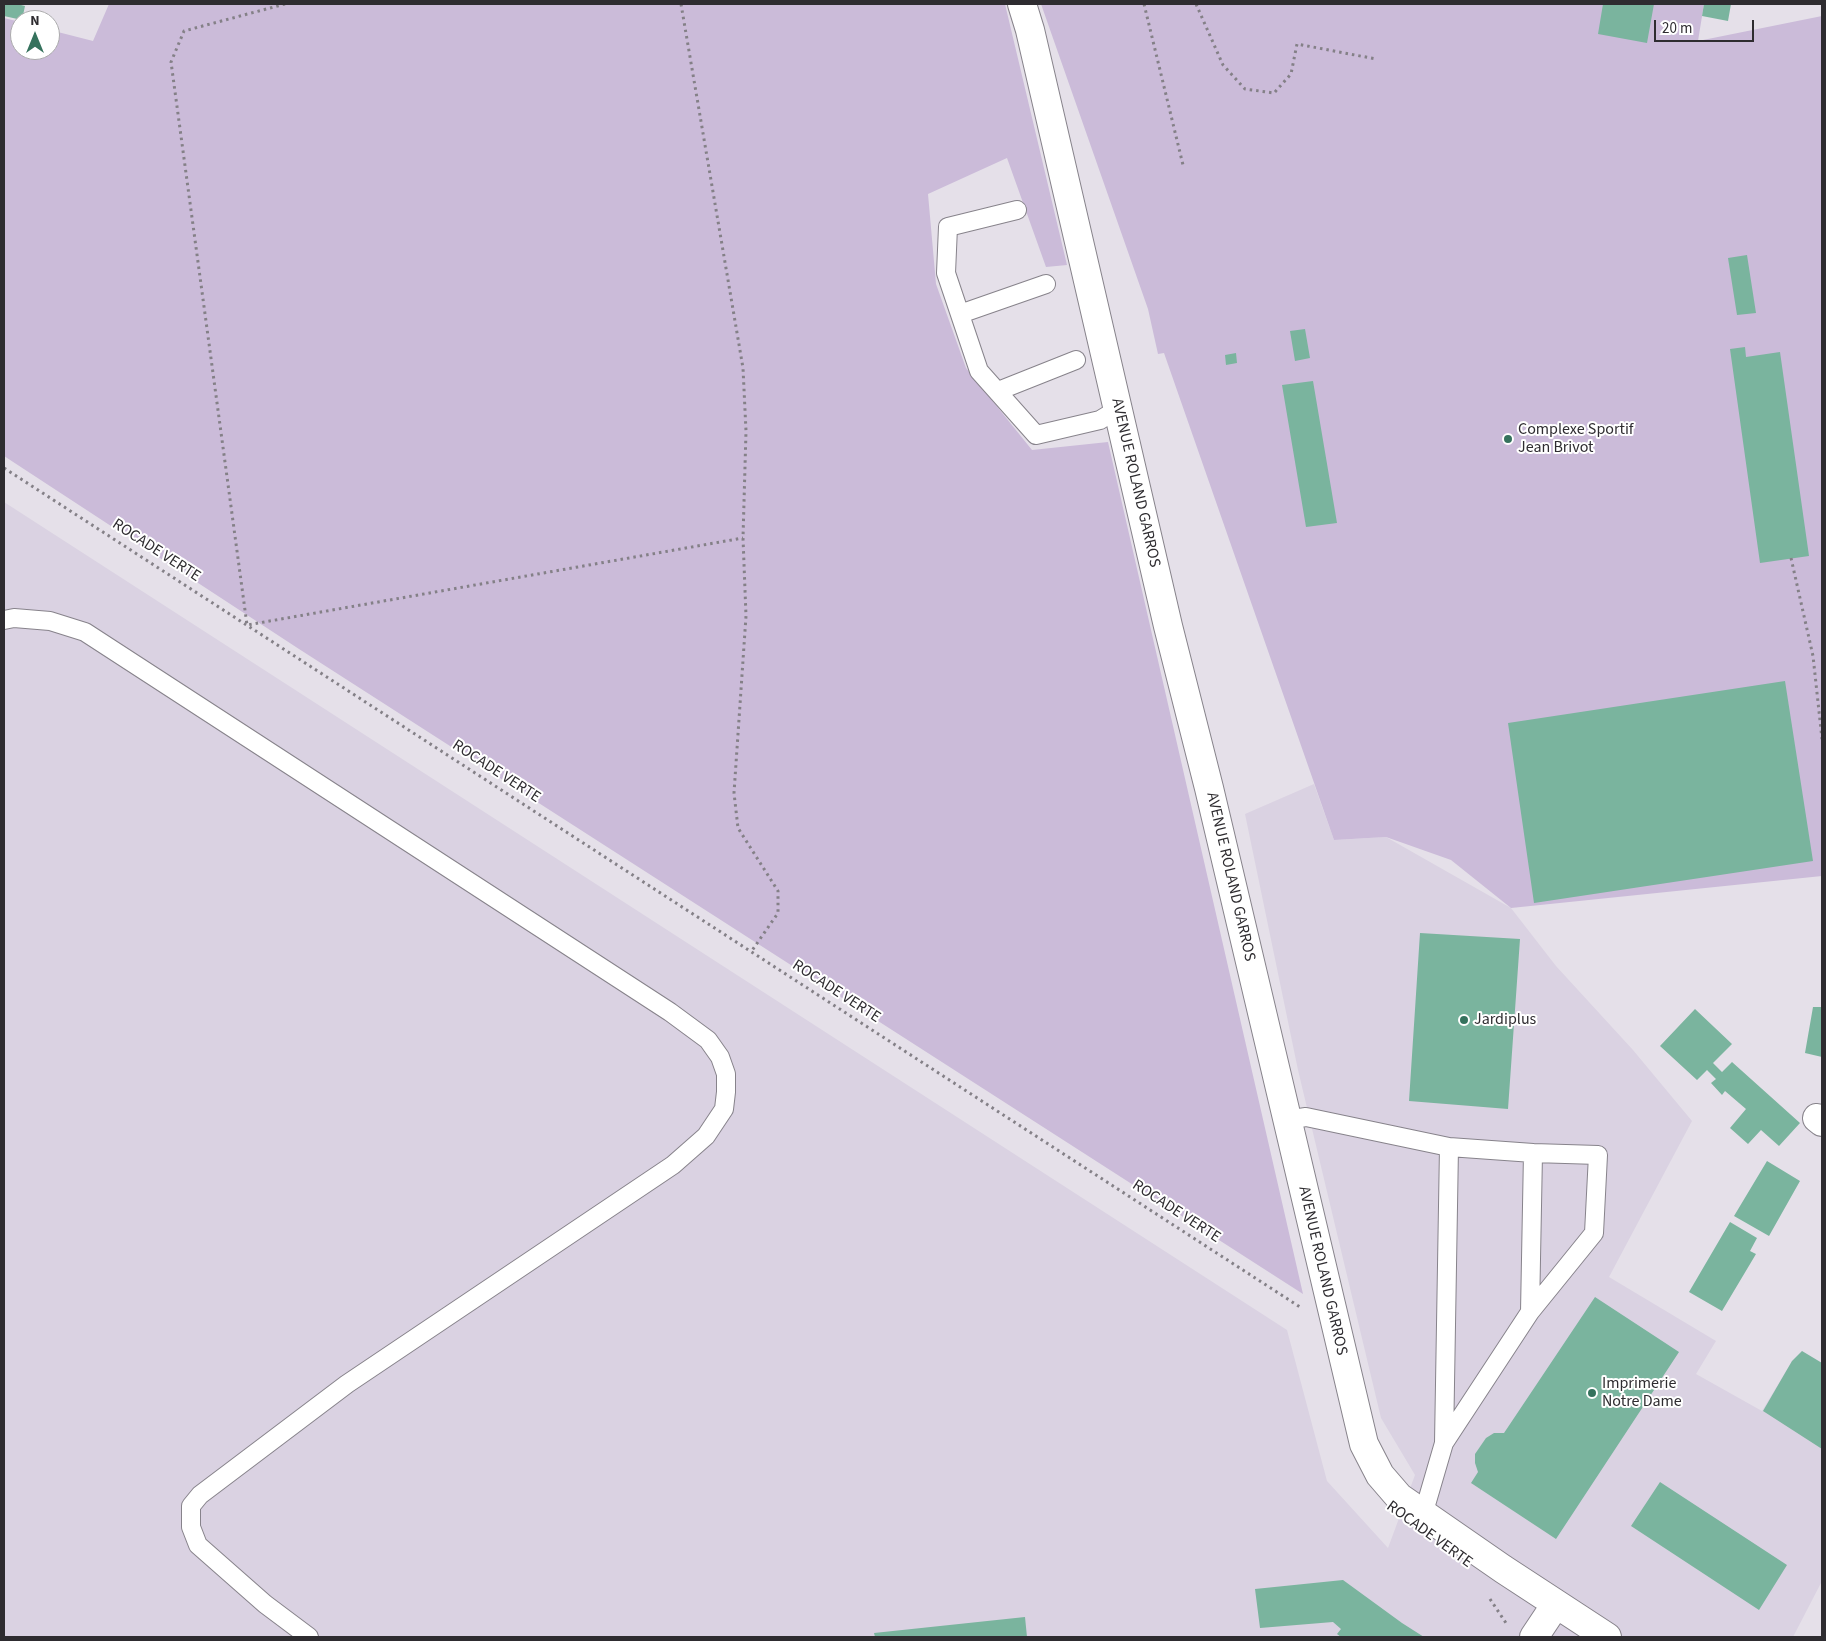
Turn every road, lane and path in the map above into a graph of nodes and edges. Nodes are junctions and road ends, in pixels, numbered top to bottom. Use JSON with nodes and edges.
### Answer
{"nodes":[{"id":1,"x":285,"y":4,"type":"edge"},
{"id":2,"x":681,"y":4,"type":"edge"},
{"id":3,"x":1022,"y":4,"type":"edge"},
{"id":4,"x":1144,"y":4,"type":"edge"},
{"id":5,"x":1196,"y":4,"type":"edge"},
{"id":6,"x":1376,"y":59,"type":"dead end"},
{"id":7,"x":1184,"y":165,"type":"dead end"},
{"id":8,"x":1017,"y":210,"type":"dead end"},
{"id":9,"x":1046,"y":284,"type":"dead end"},
{"id":10,"x":960,"y":314,"type":"junction"},
{"id":11,"x":1076,"y":360,"type":"dead end"},
{"id":12,"x":998,"y":391,"type":"junction"},
{"id":13,"x":1118,"y":409,"type":"junction"},
{"id":14,"x":4,"y":468,"type":"edge"},
{"id":15,"x":743,"y":538,"type":"junction"},
{"id":16,"x":1790,"y":558,"type":"dead end"},
{"id":17,"x":4,"y":620,"type":"edge"},
{"id":18,"x":247,"y":625,"type":"junction"},
{"id":19,"x":1822,"y":739,"type":"edge"},
{"id":20,"x":752,"y":952,"type":"junction"},
{"id":21,"x":1286,"y":1120,"type":"junction"},
{"id":22,"x":1449,"y":1147,"type":"junction"},
{"id":23,"x":1533,"y":1153,"type":"junction"},
{"id":24,"x":1305,"y":1311,"type":"dead end"},
{"id":25,"x":1530,"y":1312,"type":"junction"},
{"id":26,"x":1444,"y":1443,"type":"junction"},
{"id":27,"x":1423,"y":1515,"type":"junction"},
{"id":28,"x":1488,"y":1595,"type":"dead end"},
{"id":29,"x":1556,"y":1604,"type":"junction"},
{"id":30,"x":1523,"y":1632,"type":"edge"},
{"id":31,"x":309,"y":1637,"type":"edge"},
{"id":32,"x":1607,"y":1637,"type":"edge"}],
"edges":[{"from":1,"to":18,"type":"path"},
{"from":2,"to":15,"type":"path"},
{"from":3,"to":13,"type":"street","name":"AVENUE ROLAND GARROS"},
{"from":4,"to":7,"type":"path"},
{"from":5,"to":6,"type":"path"},
{"from":8,"to":10,"type":"lane"},
{"from":9,"to":10,"type":"lane"},
{"from":10,"to":12,"type":"lane"},
{"from":11,"to":12,"type":"lane"},
{"from":12,"to":13,"type":"lane"},
{"from":13,"to":21,"type":"street","name":"AVENUE ROLAND GARROS"},
{"from":14,"to":18,"type":"path","name":"ROCADE VERTE"},
{"from":15,"to":18,"type":"path"},
{"from":15,"to":20,"type":"path"},
{"from":16,"to":19,"type":"path"},
{"from":17,"to":31,"type":"lane"},
{"from":18,"to":20,"type":"path","name":"ROCADE VERTE"},
{"from":20,"to":24,"type":"path","name":"ROCADE VERTE"},
{"from":21,"to":22,"type":"lane"},
{"from":21,"to":27,"type":"street","name":"AVENUE ROLAND GARROS"},
{"from":22,"to":23,"type":"lane"},
{"from":22,"to":26,"type":"lane"},
{"from":23,"to":25,"type":"lane"},
{"from":23,"to":25,"type":"lane"},
{"from":25,"to":26,"type":"lane"},
{"from":26,"to":27,"type":"lane"},
{"from":27,"to":29,"type":"street","name":"AVENUE ROLAND GARROS"},
{"from":28,"to":30,"type":"path"},
{"from":29,"to":30,"type":"street"},
{"from":29,"to":32,"type":"street","name":"AVENUE ROLAND GARROS"}]}
